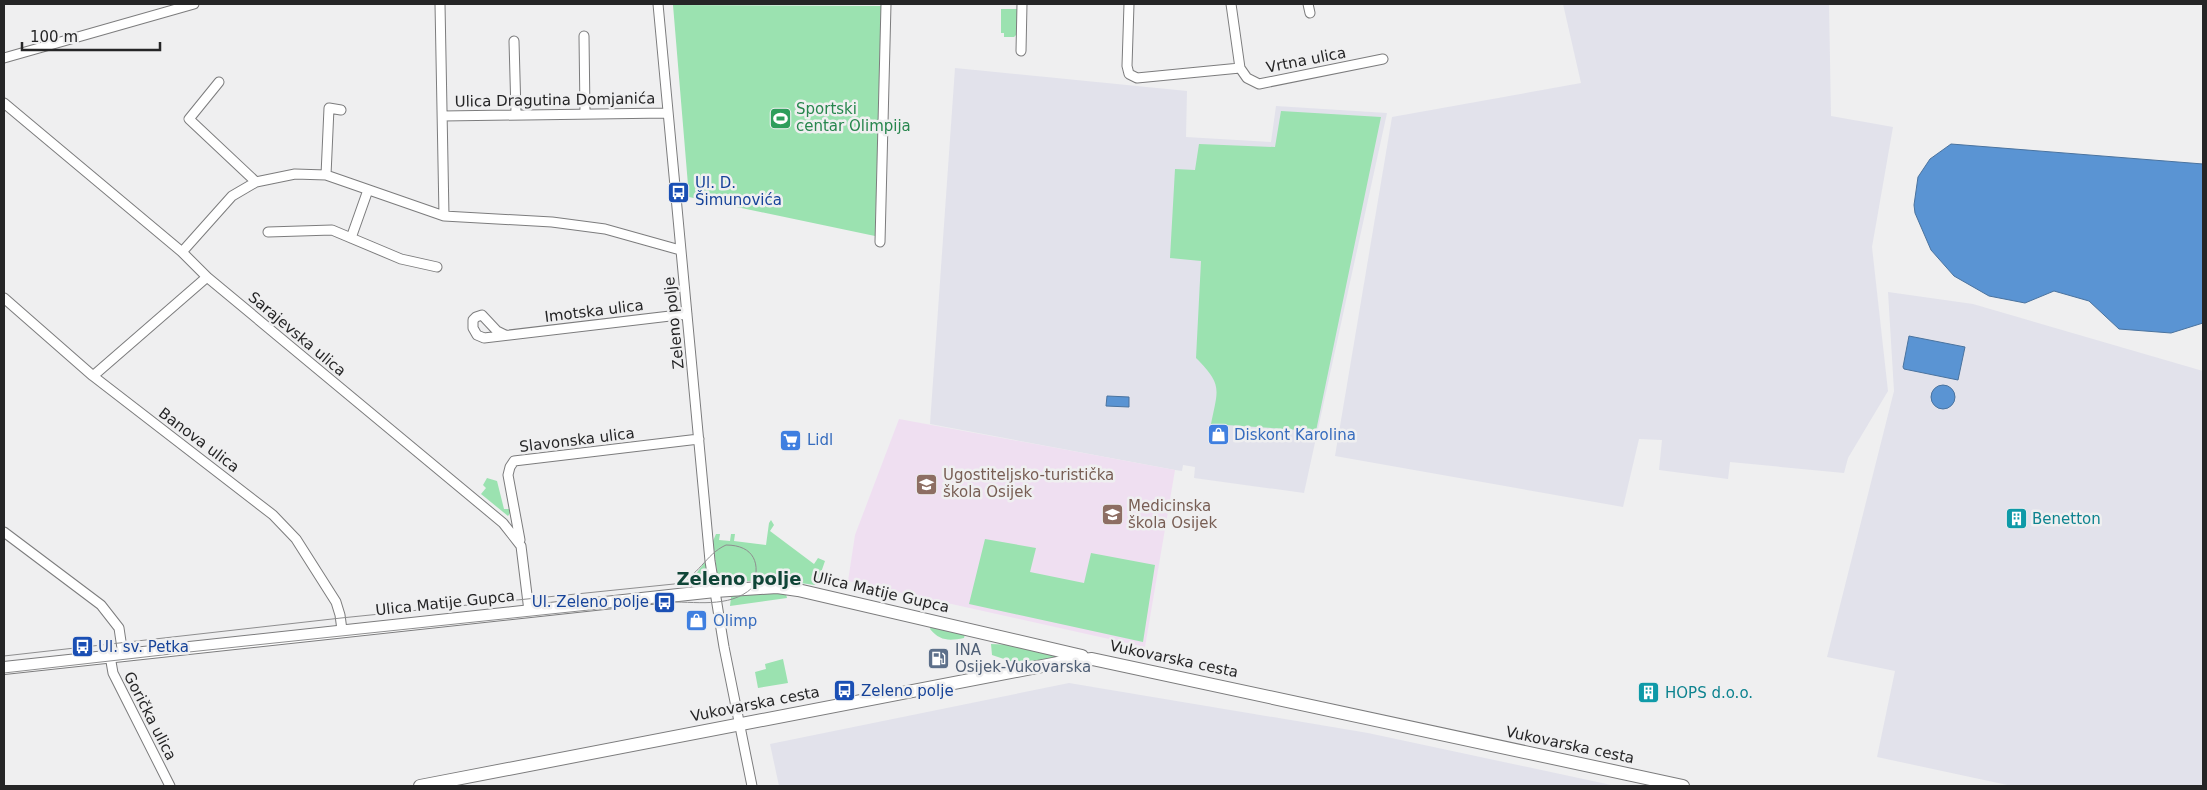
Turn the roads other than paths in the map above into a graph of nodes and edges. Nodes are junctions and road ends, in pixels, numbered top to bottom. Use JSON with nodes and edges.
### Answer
{"nodes":[{"id":1,"x":194,"y":4,"type":"edge"},
{"id":2,"x":440,"y":4,"type":"edge"},
{"id":3,"x":658,"y":4,"type":"edge"},
{"id":4,"x":886,"y":4,"type":"edge"},
{"id":5,"x":1022,"y":4,"type":"edge"},
{"id":6,"x":1128,"y":4,"type":"edge"},
{"id":7,"x":1231,"y":4,"type":"edge"},
{"id":8,"x":584,"y":36,"type":"dead end"},
{"id":9,"x":514,"y":41,"type":"dead end"},
{"id":10,"x":1021,"y":52,"type":"dead end"},
{"id":11,"x":4,"y":58,"type":"edge"},
{"id":12,"x":1383,"y":59,"type":"dead end"},
{"id":13,"x":1240,"y":68,"type":"junction"},
{"id":14,"x":219,"y":82,"type":"dead end"},
{"id":15,"x":4,"y":103,"type":"edge"},
{"id":16,"x":341,"y":110,"type":"dead end"},
{"id":17,"x":516,"y":113,"type":"junction"},
{"id":18,"x":585,"y":113,"type":"junction"},
{"id":19,"x":667,"y":113,"type":"junction"},
{"id":20,"x":443,"y":116,"type":"junction"},
{"id":21,"x":326,"y":175,"type":"junction"},
{"id":22,"x":256,"y":182,"type":"junction"},
{"id":23,"x":368,"y":190,"type":"junction"},
{"id":24,"x":444,"y":216,"type":"junction"},
{"id":25,"x":268,"y":232,"type":"dead end"},
{"id":26,"x":351,"y":238,"type":"junction"},
{"id":27,"x":880,"y":242,"type":"dead end"},
{"id":28,"x":680,"y":250,"type":"junction"},
{"id":29,"x":182,"y":252,"type":"junction"},
{"id":30,"x":437,"y":267,"type":"dead end"},
{"id":31,"x":206,"y":277,"type":"junction"},
{"id":32,"x":4,"y":298,"type":"edge"},
{"id":33,"x":687,"y":314,"type":"junction"},
{"id":34,"x":505,"y":335,"type":"dead end"},
{"id":35,"x":93,"y":376,"type":"junction"},
{"id":36,"x":699,"y":439,"type":"junction"},
{"id":37,"x":4,"y":532,"type":"edge"},
{"id":38,"x":521,"y":546,"type":"junction"},
{"id":39,"x":715,"y":591,"type":"junction"},
{"id":40,"x":529,"y":611,"type":"junction"},
{"id":41,"x":342,"y":630,"type":"junction"},
{"id":42,"x":124,"y":655,"type":"junction"},
{"id":43,"x":110,"y":656,"type":"junction"},
{"id":44,"x":1092,"y":658,"type":"junction"},
{"id":45,"x":4,"y":668,"type":"edge"},
{"id":46,"x":739,"y":724,"type":"junction"},
{"id":47,"x":170,"y":786,"type":"edge"},
{"id":48,"x":420,"y":786,"type":"edge"},
{"id":49,"x":752,"y":786,"type":"edge"},
{"id":50,"x":1683,"y":786,"type":"edge"}],
"edges":[{"from":1,"to":11,"type":"street"},
{"from":2,"to":20,"type":"street"},
{"from":3,"to":19,"type":"street","name":"Zeleno polje"},
{"from":4,"to":27,"type":"street"},
{"from":5,"to":10,"type":"street"},
{"from":6,"to":13,"type":"street"},
{"from":7,"to":13,"type":"street"},
{"from":8,"to":18,"type":"street"},
{"from":9,"to":17,"type":"street"},
{"from":12,"to":13,"type":"street","name":"Vrtna ulica"},
{"from":14,"to":22,"type":"street"},
{"from":15,"to":29,"type":"street","name":"Sarajevska ulica"},
{"from":16,"to":21,"type":"street"},
{"from":17,"to":18,"type":"street","name":"Ulica Dragutina Domjanića"},
{"from":17,"to":20,"type":"street","name":"Ulica Dragutina Domjanića"},
{"from":18,"to":19,"type":"street","name":"Ulica Dragutina Domjanića"},
{"from":19,"to":28,"type":"street","name":"Zeleno polje"},
{"from":20,"to":24,"type":"street"},
{"from":21,"to":22,"type":"street"},
{"from":21,"to":23,"type":"street"},
{"from":22,"to":29,"type":"street"},
{"from":23,"to":24,"type":"street"},
{"from":23,"to":26,"type":"street"},
{"from":24,"to":28,"type":"street"},
{"from":25,"to":26,"type":"street"},
{"from":26,"to":30,"type":"street"},
{"from":28,"to":33,"type":"street","name":"Zeleno polje"},
{"from":29,"to":31,"type":"street","name":"Sarajevska ulica"},
{"from":31,"to":35,"type":"street"},
{"from":31,"to":38,"type":"street","name":"Sarajevska ulica"},
{"from":32,"to":35,"type":"street","name":"Banova ulica"},
{"from":33,"to":34,"type":"street","name":"Imotska ulica"},
{"from":33,"to":36,"type":"street","name":"Zeleno polje"},
{"from":35,"to":41,"type":"street","name":"Banova ulica"},
{"from":36,"to":38,"type":"street","name":"Slavonska ulica"},
{"from":36,"to":39,"type":"street","name":"Zeleno polje"},
{"from":37,"to":42,"type":"street"},
{"from":38,"to":40,"type":"street"},
{"from":39,"to":40,"type":"main road","name":"Ulica Matije Gupca"},
{"from":39,"to":44,"type":"main road","name":"Ulica Matije Gupca"},
{"from":39,"to":46,"type":"street","name":"Zeleno polje"},
{"from":40,"to":41,"type":"main road","name":"Ulica Matije Gupca"},
{"from":41,"to":42,"type":"main road","name":"Ulica Matije Gupca"},
{"from":42,"to":43,"type":"main road","name":"Ulica Matije Gupca"},
{"from":43,"to":45,"type":"main road","name":"Ulica Matije Gupca"},
{"from":43,"to":47,"type":"street","name":"Gorička ulica"},
{"from":44,"to":46,"type":"main road","name":"Vukovarska cesta"},
{"from":44,"to":50,"type":"main road","name":"Vukovarska cesta"},
{"from":46,"to":48,"type":"main road","name":"Vukovarska cesta"},
{"from":46,"to":49,"type":"street","name":"Zeleno polje"}]}
